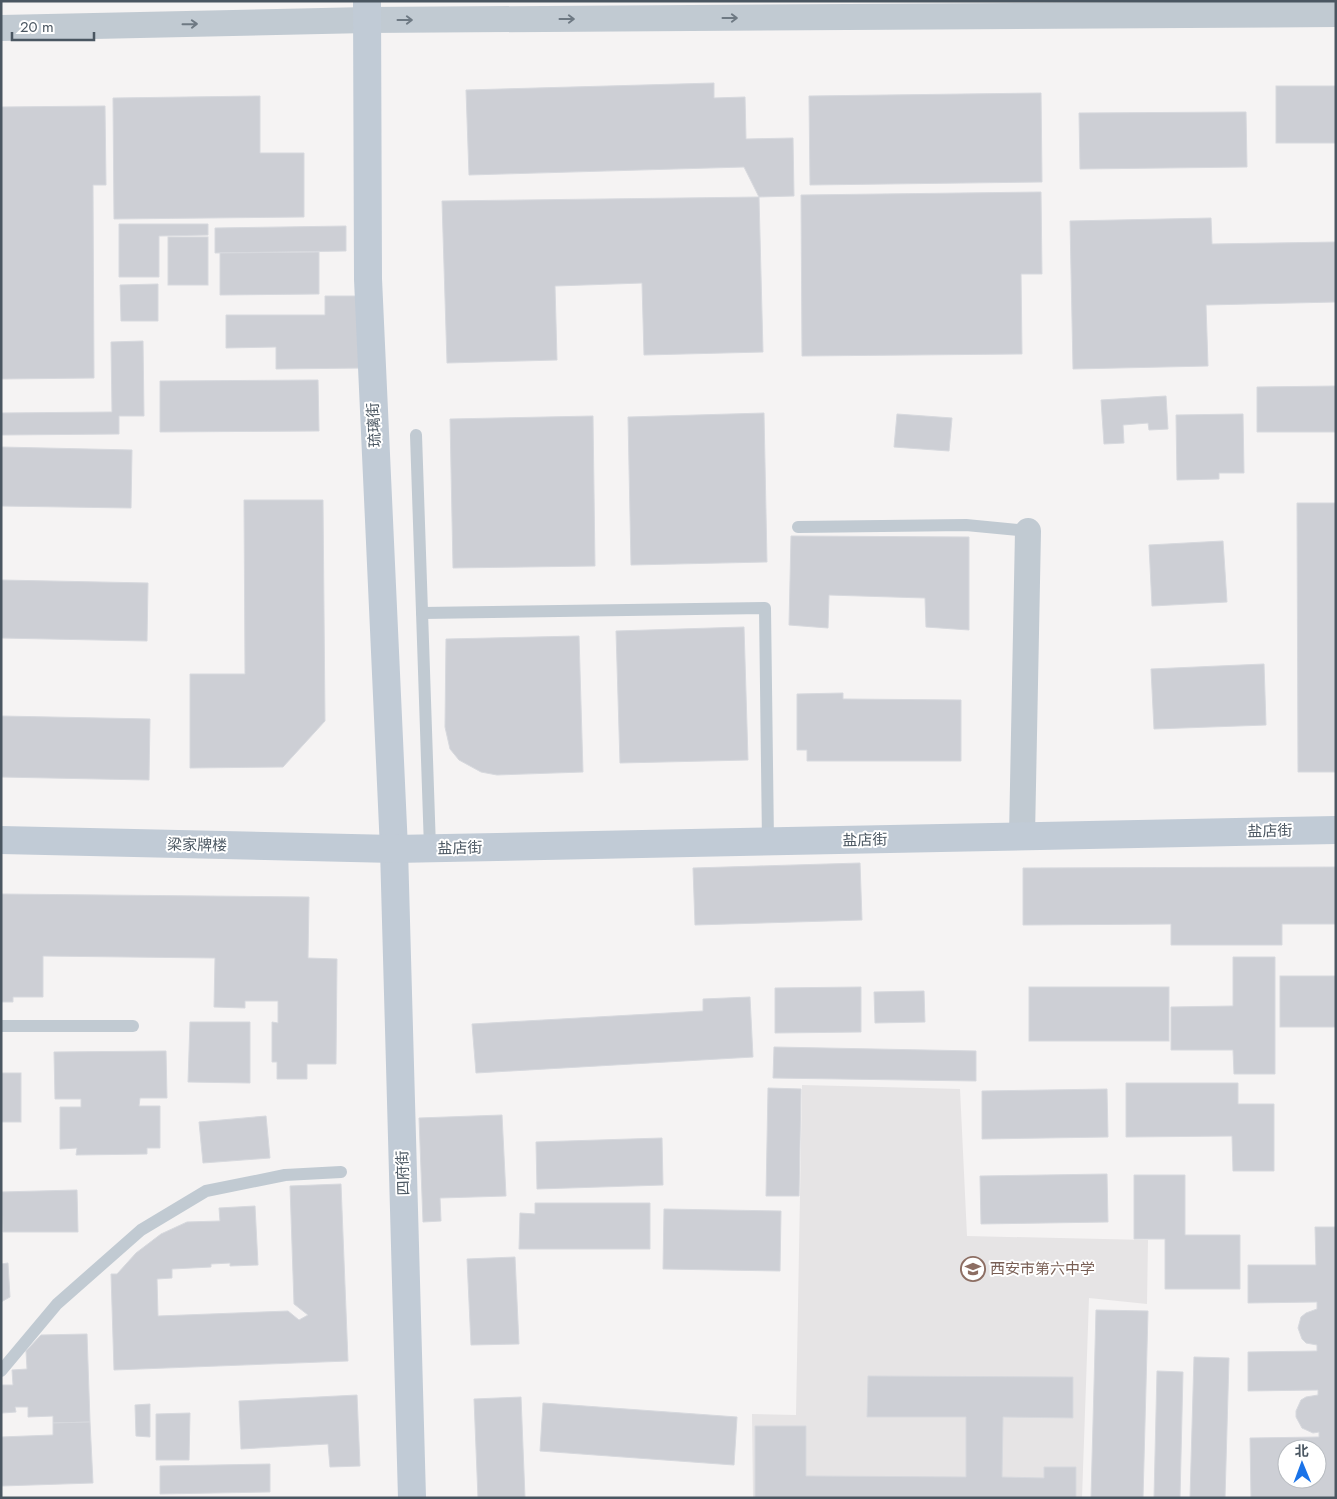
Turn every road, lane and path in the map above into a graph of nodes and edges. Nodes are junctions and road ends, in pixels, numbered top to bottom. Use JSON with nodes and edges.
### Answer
{"nodes":[{"id":1,"x":367,"y":11,"type":"edge"},
{"id":2,"x":1336,"y":14,"type":"edge"},
{"id":3,"x":1,"y":28,"type":"edge"},
{"id":4,"x":416,"y":435,"type":"dead end"},
{"id":5,"x":798,"y":527,"type":"dead end"},
{"id":6,"x":1028,"y":532,"type":"joint"},
{"id":7,"x":422,"y":614,"type":"junction"},
{"id":8,"x":1336,"y":830,"type":"edge"},
{"id":9,"x":1022,"y":836,"type":"junction"},
{"id":10,"x":1,"y":840,"type":"edge"},
{"id":11,"x":768,"y":842,"type":"junction"},
{"id":12,"x":430,"y":848,"type":"junction"},
{"id":13,"x":394,"y":849,"type":"junction"},
{"id":14,"x":1,"y":1026,"type":"edge"},
{"id":15,"x":133,"y":1026,"type":"dead end"},
{"id":16,"x":341,"y":1172,"type":"dead end"},
{"id":17,"x":1,"y":1371,"type":"edge"},
{"id":18,"x":412,"y":1498,"type":"edge"}],
"edges":[{"from":1,"to":2,"type":"street","one_way":true},
{"from":3,"to":1,"type":"street","one_way":true},
{"from":1,"to":13,"type":"street","name":"琉璃街"},
{"from":4,"to":7,"type":"lane"},
{"from":5,"to":6,"type":"lane"},
{"from":6,"to":9,"type":"street"},
{"from":7,"to":11,"type":"lane"},
{"from":7,"to":12,"type":"lane"},
{"from":8,"to":9,"type":"street","name":"盐店街"},
{"from":9,"to":11,"type":"street","name":"盐店街"},
{"from":10,"to":13,"type":"street","name":"梁家牌楼"},
{"from":11,"to":12,"type":"street","name":"盐店街"},
{"from":12,"to":13,"type":"street","name":"盐店街"},
{"from":13,"to":18,"type":"street","name":"四府街"},
{"from":14,"to":15,"type":"lane"},
{"from":16,"to":17,"type":"lane"}]}
